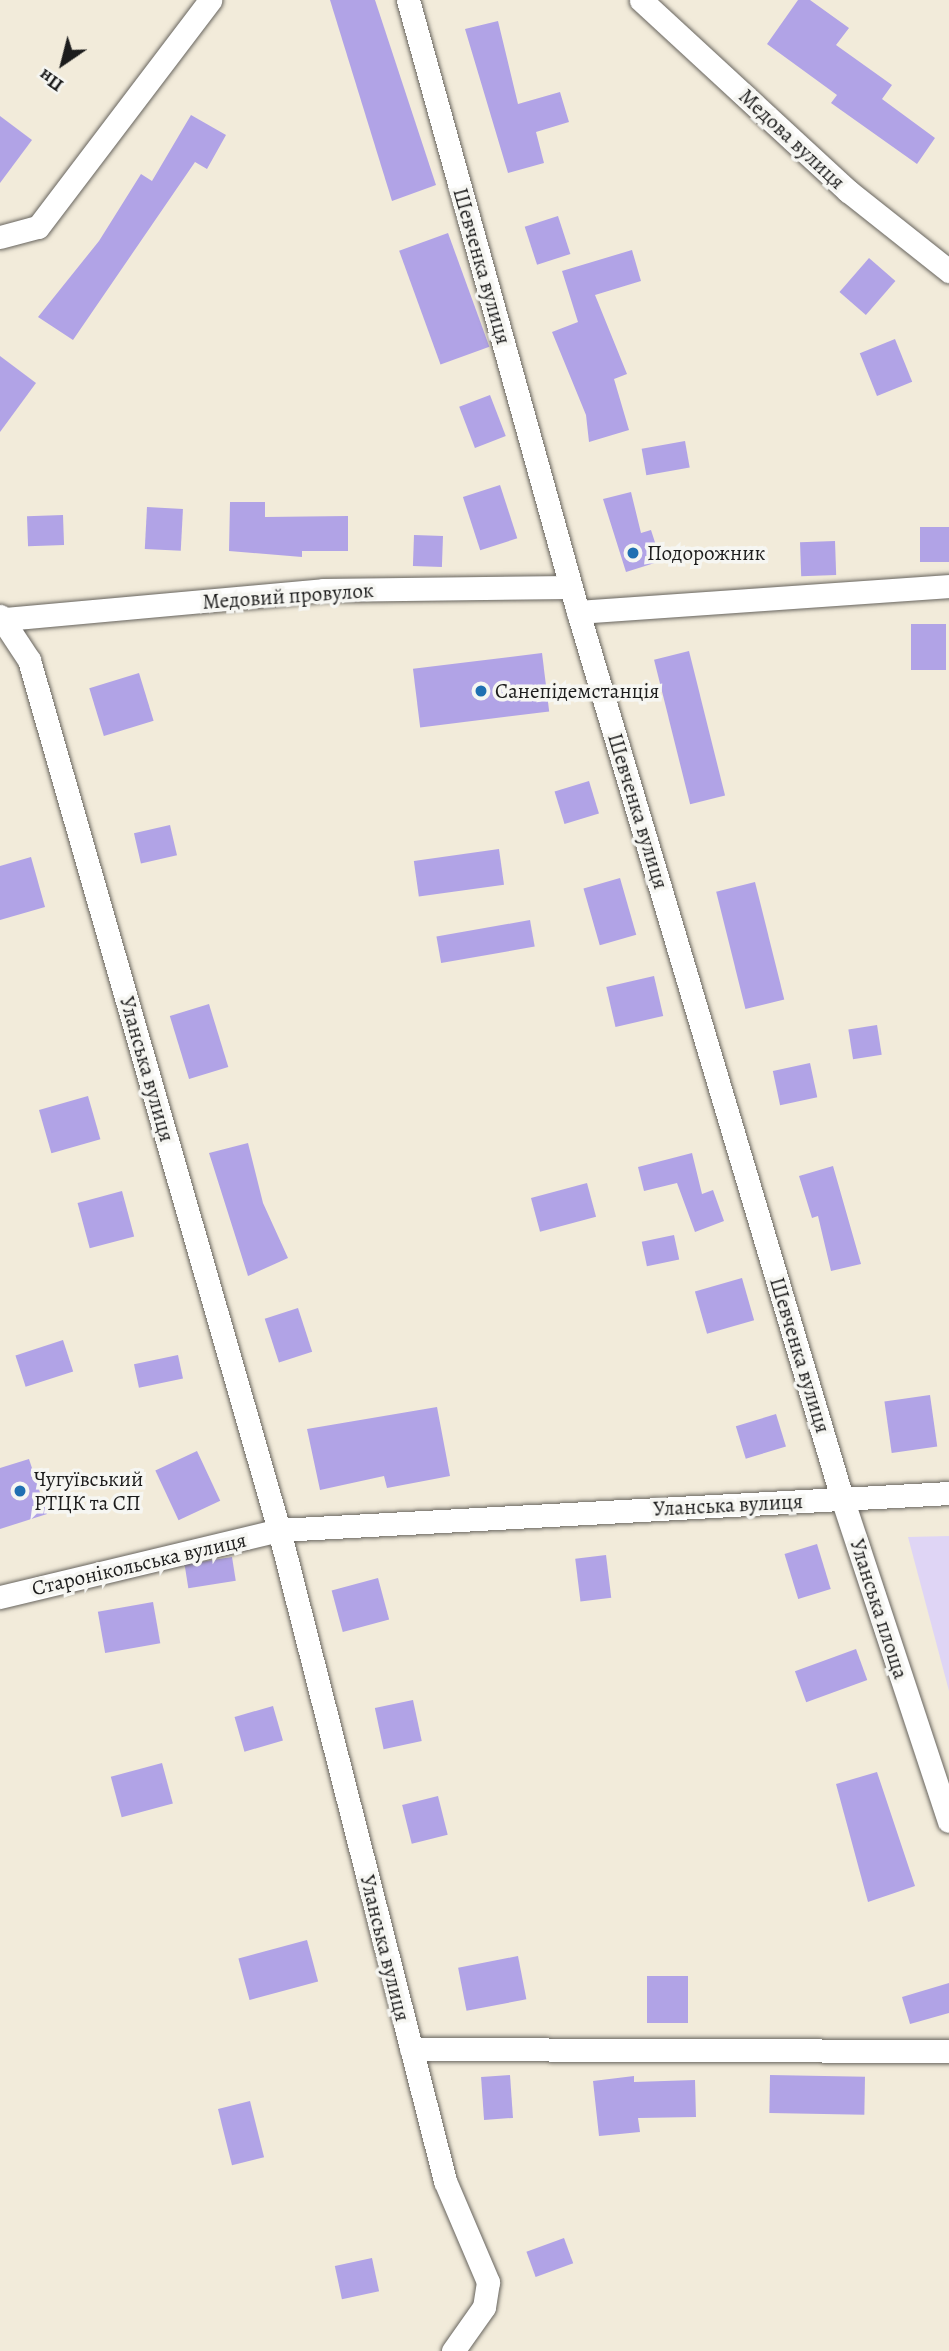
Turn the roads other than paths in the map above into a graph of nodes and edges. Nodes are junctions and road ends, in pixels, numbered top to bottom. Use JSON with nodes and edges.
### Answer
{"nodes":[{"id":1,"x":211,"y":0,"type":"edge"},
{"id":2,"x":408,"y":0,"type":"edge"},
{"id":3,"x":641,"y":0,"type":"edge"},
{"id":4,"x":0,"y":237,"type":"edge"},
{"id":5,"x":949,"y":271,"type":"edge"},
{"id":6,"x":949,"y":586,"type":"edge"},
{"id":7,"x":571,"y":587,"type":"junction"},
{"id":8,"x":578,"y":612,"type":"junction"},
{"id":9,"x":2,"y":617,"type":"edge"},
{"id":10,"x":949,"y":1493,"type":"edge"},
{"id":11,"x":842,"y":1498,"type":"junction"},
{"id":12,"x":279,"y":1530,"type":"junction"},
{"id":13,"x":0,"y":1597,"type":"edge"},
{"id":14,"x":949,"y":1821,"type":"edge"},
{"id":15,"x":411,"y":2049,"type":"junction"},
{"id":16,"x":949,"y":2051,"type":"edge"},
{"id":17,"x":453,"y":2351,"type":"edge"}],
"edges":[{"from":1,"to":4,"type":"street"},
{"from":2,"to":7,"type":"street","name":"Шевченка вулиця"},
{"from":3,"to":5,"type":"street","name":"Медова вулиця"},
{"from":6,"to":8,"type":"street"},
{"from":7,"to":8,"type":"street","name":"Шевченка вулиця"},
{"from":7,"to":9,"type":"street","name":"Медовий провулок"},
{"from":8,"to":11,"type":"street","name":"Шевченка вулиця"},
{"from":9,"to":12,"type":"street","name":"Уланська вулиця"},
{"from":10,"to":11,"type":"street"},
{"from":11,"to":12,"type":"street","name":"Уланська вулиця"},
{"from":11,"to":14,"type":"street","name":"Уланська площа"},
{"from":12,"to":13,"type":"street","name":"Старонікольська вулиця"},
{"from":12,"to":15,"type":"street","name":"Уланська вулиця"},
{"from":15,"to":16,"type":"street"},
{"from":15,"to":17,"type":"street","name":"Уланська вулиця"}]}
